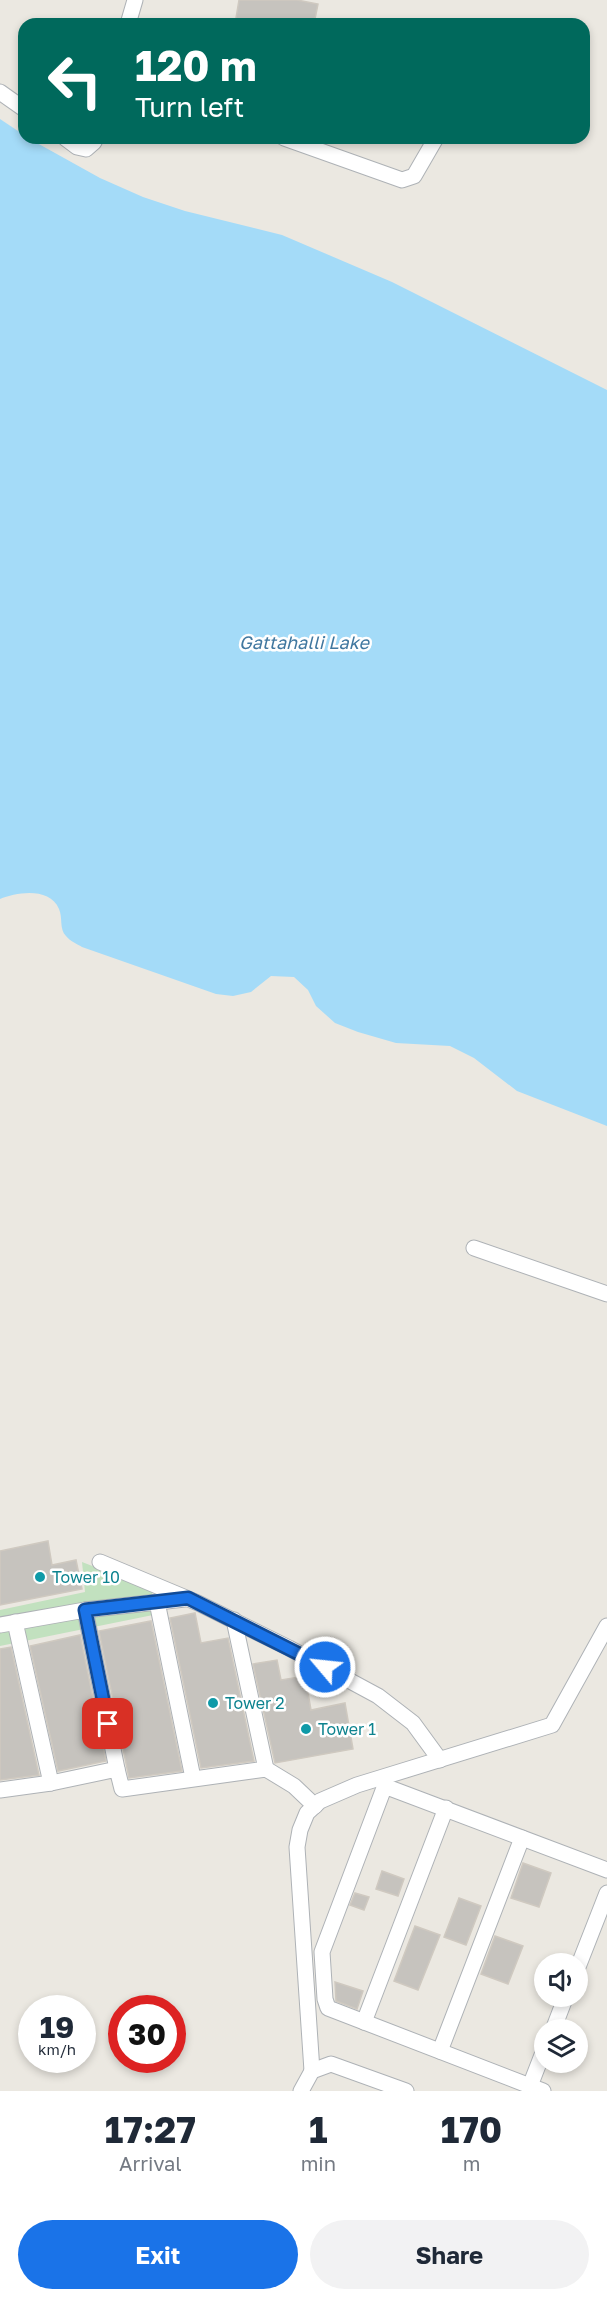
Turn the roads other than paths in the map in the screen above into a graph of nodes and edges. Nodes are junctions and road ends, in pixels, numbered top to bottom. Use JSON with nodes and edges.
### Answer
{"nodes":[{"id":1,"x":135,"y":0,"type":"edge"},
{"id":2,"x":130,"y":18,"type":"edge"},
{"id":3,"x":0,"y":92,"type":"edge"},
{"id":4,"x":18,"y":105,"type":"edge"},
{"id":5,"x":73,"y":144,"type":"edge"},
{"id":6,"x":92,"y":144,"type":"edge"},
{"id":7,"x":301,"y":144,"type":"edge"},
{"id":8,"x":433,"y":144,"type":"edge"},
{"id":9,"x":474,"y":1248,"type":"dead end"},
{"id":10,"x":607,"y":1294,"type":"edge"},
{"id":11,"x":100,"y":1563,"type":"dead end"},
{"id":12,"x":188,"y":1598,"type":"junction"},
{"id":13,"x":157,"y":1602,"type":"junction"},
{"id":14,"x":85,"y":1610,"type":"junction"},
{"id":15,"x":234,"y":1620,"type":"junction"},
{"id":16,"x":8,"y":1624,"type":"edge"},
{"id":17,"x":607,"y":1626,"type":"edge"},
{"id":18,"x":440,"y":1760,"type":"junction"},
{"id":19,"x":117,"y":1769,"type":"junction"},
{"id":20,"x":266,"y":1769,"type":"junction"},
{"id":21,"x":193,"y":1778,"type":"junction"},
{"id":22,"x":51,"y":1783,"type":"junction"},
{"id":23,"x":0,"y":1790,"type":"edge"},
{"id":24,"x":315,"y":1806,"type":"junction"},
{"id":25,"x":446,"y":1808,"type":"junction"},
{"id":26,"x":522,"y":1838,"type":"junction"},
{"id":27,"x":607,"y":1870,"type":"edge"},
{"id":28,"x":607,"y":1893,"type":"edge"},
{"id":29,"x":583,"y":1953,"type":"edge"},
{"id":30,"x":364,"y":2022,"type":"junction"},
{"id":31,"x":441,"y":2051,"type":"junction"},
{"id":32,"x":312,"y":2071,"type":"junction"},
{"id":33,"x":540,"y":2073,"type":"edge"},
{"id":34,"x":537,"y":2088,"type":"edge"},
{"id":35,"x":301,"y":2091,"type":"edge"},
{"id":36,"x":406,"y":2091,"type":"edge"}],
"edges":[{"from":1,"to":2,"type":"street"},
{"from":3,"to":4,"type":"street"},
{"from":5,"to":6,"type":"street"},
{"from":7,"to":8,"type":"street"},
{"from":9,"to":10,"type":"street"},
{"from":11,"to":12,"type":"street"},
{"from":12,"to":13,"type":"street"},
{"from":12,"to":15,"type":"street"},
{"from":13,"to":14,"type":"street"},
{"from":13,"to":21,"type":"street"},
{"from":14,"to":16,"type":"street"},
{"from":14,"to":19,"type":"street"},
{"from":15,"to":18,"type":"street"},
{"from":15,"to":20,"type":"street"},
{"from":16,"to":22,"type":"street"},
{"from":17,"to":18,"type":"street"},
{"from":18,"to":24,"type":"street"},
{"from":19,"to":21,"type":"street"},
{"from":19,"to":22,"type":"street"},
{"from":20,"to":21,"type":"street"},
{"from":20,"to":24,"type":"street"},
{"from":22,"to":23,"type":"street"},
{"from":24,"to":32,"type":"street"},
{"from":25,"to":26,"type":"street"},
{"from":25,"to":30,"type":"street"},
{"from":25,"to":30,"type":"street"},
{"from":26,"to":27,"type":"street"},
{"from":26,"to":31,"type":"street"},
{"from":28,"to":29,"type":"street"},
{"from":30,"to":31,"type":"street"},
{"from":31,"to":34,"type":"street"},
{"from":32,"to":35,"type":"street"},
{"from":32,"to":36,"type":"street"},
{"from":33,"to":34,"type":"street"}]}
